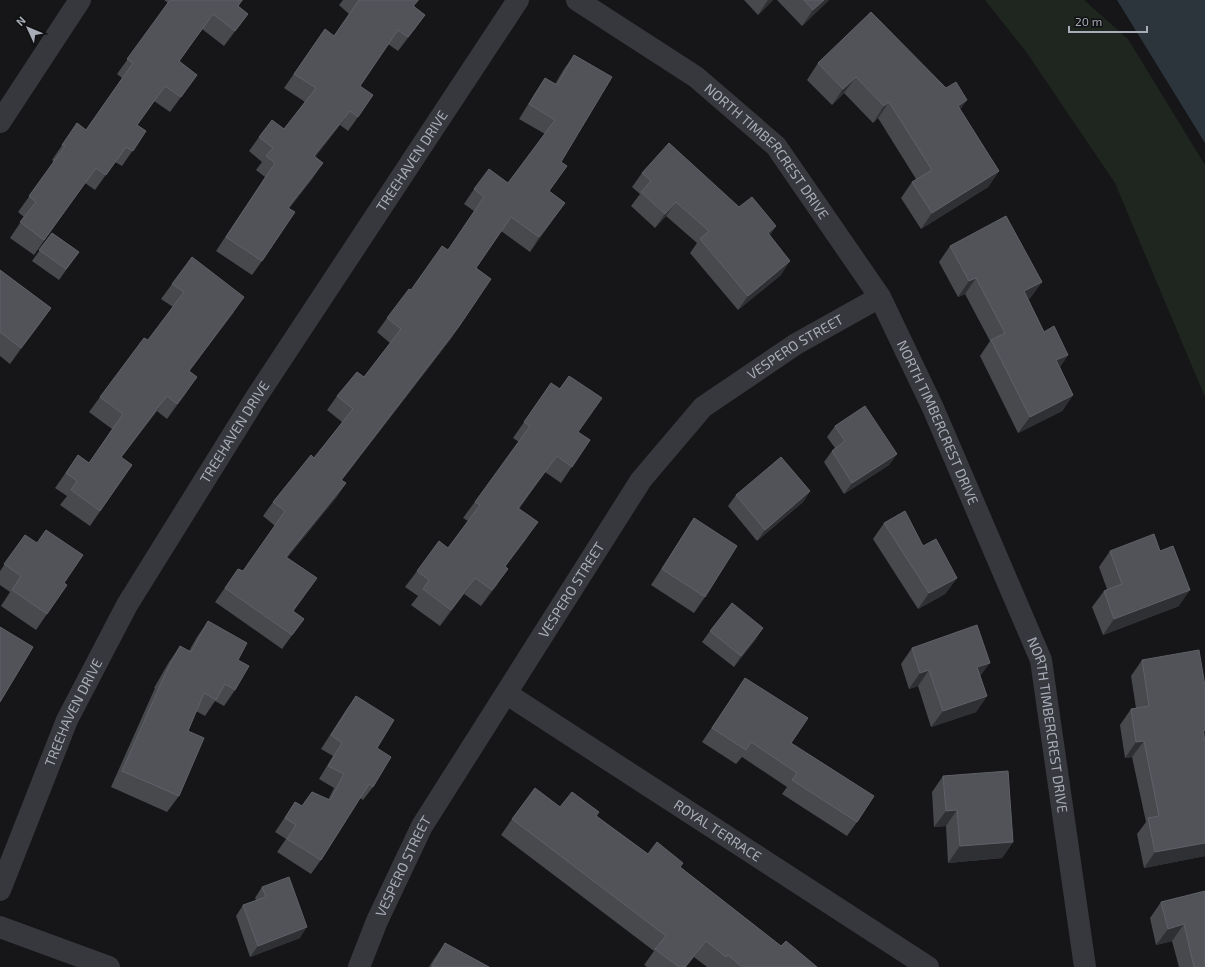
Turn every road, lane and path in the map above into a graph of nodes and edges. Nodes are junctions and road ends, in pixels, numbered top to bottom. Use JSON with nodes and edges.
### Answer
{"nodes":[{"id":1,"x":80,"y":0,"type":"edge"},
{"id":2,"x":518,"y":0,"type":"edge"},
{"id":3,"x":577,"y":0,"type":"edge"},
{"id":4,"x":0,"y":122,"type":"edge"},
{"id":5,"x":880,"y":297,"type":"junction"},
{"id":6,"x":507,"y":694,"type":"junction"},
{"id":7,"x":0,"y":890,"type":"edge"},
{"id":8,"x":0,"y":926,"type":"edge"},
{"id":9,"x":109,"y":967,"type":"edge"},
{"id":10,"x":359,"y":967,"type":"edge"},
{"id":11,"x":928,"y":967,"type":"edge"},
{"id":12,"x":1085,"y":967,"type":"edge"}],
"edges":[{"from":1,"to":4,"type":"street"},
{"from":2,"to":7,"type":"street","name":"TREEHAVEN DRIVE"},
{"from":3,"to":5,"type":"street","name":"NORTH TIMBERCREST DRIVE"},
{"from":5,"to":6,"type":"street","name":"VESPERO STREET"},
{"from":5,"to":12,"type":"street","name":"NORTH TIMBERCREST DRIVE"},
{"from":6,"to":10,"type":"street","name":"VESPERO STREET"},
{"from":6,"to":11,"type":"street","name":"ROYAL TERRACE"},
{"from":8,"to":9,"type":"street"}]}
